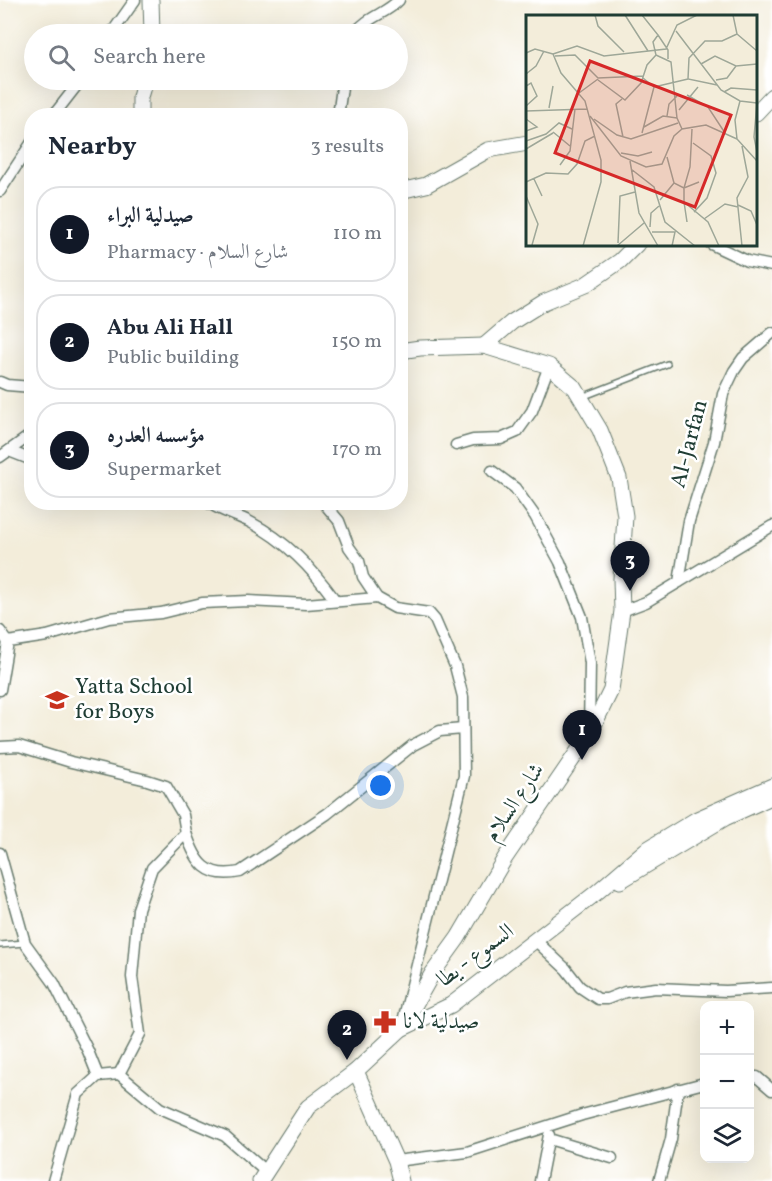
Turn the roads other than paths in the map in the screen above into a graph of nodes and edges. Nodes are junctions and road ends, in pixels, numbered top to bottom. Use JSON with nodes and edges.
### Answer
{"nodes":[{"id":1,"x":135,"y":0,"type":"edge"},
{"id":2,"x":151,"y":0,"type":"edge"},
{"id":3,"x":399,"y":0,"type":"edge"},
{"id":4,"x":118,"y":24,"type":"edge"},
{"id":5,"x":152,"y":24,"type":"edge"},
{"id":6,"x":364,"y":24,"type":"edge"},
{"id":7,"x":73,"y":90,"type":"edge"},
{"id":8,"x":142,"y":90,"type":"edge"},
{"id":9,"x":342,"y":90,"type":"edge"},
{"id":10,"x":772,"y":96,"type":"edge"},
{"id":11,"x":59,"y":108,"type":"edge"},
{"id":12,"x":140,"y":108,"type":"edge"},
{"id":13,"x":339,"y":108,"type":"edge"},
{"id":14,"x":757,"y":113,"type":"edge"},
{"id":15,"x":526,"y":143,"type":"edge"},
{"id":16,"x":24,"y":154,"type":"edge"},
{"id":17,"x":408,"y":189,"type":"edge"},
{"id":18,"x":0,"y":191,"type":"edge"},
{"id":19,"x":636,"y":246,"type":"edge"},
{"id":20,"x":715,"y":246,"type":"edge"},
{"id":21,"x":772,"y":266,"type":"edge"},
{"id":22,"x":772,"y":333,"type":"edge"},
{"id":23,"x":484,"y":346,"type":"junction"},
{"id":24,"x":408,"y":350,"type":"edge"},
{"id":25,"x":667,"y":364,"type":"dead end"},
{"id":26,"x":549,"y":366,"type":"junction"},
{"id":27,"x":0,"y":382,"type":"edge"},
{"id":28,"x":24,"y":386,"type":"edge"},
{"id":29,"x":581,"y":398,"type":"junction"},
{"id":30,"x":24,"y":440,"type":"edge"},
{"id":31,"x":456,"y":445,"type":"dead end"},
{"id":32,"x":4,"y":454,"type":"edge"},
{"id":33,"x":24,"y":458,"type":"edge"},
{"id":34,"x":492,"y":471,"type":"dead end"},
{"id":35,"x":224,"y":510,"type":"edge"},
{"id":36,"x":329,"y":510,"type":"edge"},
{"id":37,"x":772,"y":525,"type":"edge"},
{"id":38,"x":679,"y":582,"type":"junction"},
{"id":39,"x":377,"y":598,"type":"junction"},
{"id":40,"x":335,"y":600,"type":"junction"},
{"id":41,"x":622,"y":611,"type":"junction"},
{"id":42,"x":0,"y":631,"type":"edge"},
{"id":43,"x":8,"y":642,"type":"junction"},
{"id":44,"x":0,"y":690,"type":"edge"},
{"id":45,"x":463,"y":729,"type":"junction"},
{"id":46,"x":589,"y":735,"type":"junction"},
{"id":47,"x":0,"y":747,"type":"edge"},
{"id":48,"x":772,"y":786,"type":"edge"},
{"id":49,"x":772,"y":797,"type":"edge"},
{"id":50,"x":186,"y":833,"type":"junction"},
{"id":51,"x":0,"y":853,"type":"edge"},
{"id":52,"x":596,"y":893,"type":"junction"},
{"id":53,"x":534,"y":940,"type":"junction"},
{"id":54,"x":25,"y":943,"type":"junction"},
{"id":55,"x":0,"y":945,"type":"edge"},
{"id":56,"x":772,"y":988,"type":"edge"},
{"id":57,"x":401,"y":1029,"type":"junction"},
{"id":58,"x":356,"y":1071,"type":"junction"},
{"id":59,"x":119,"y":1074,"type":"junction"},
{"id":60,"x":98,"y":1076,"type":"junction"},
{"id":61,"x":754,"y":1077,"type":"edge"},
{"id":62,"x":700,"y":1084,"type":"edge"},
{"id":63,"x":678,"y":1089,"type":"junction"},
{"id":64,"x":772,"y":1090,"type":"edge"},
{"id":65,"x":550,"y":1125,"type":"junction"},
{"id":66,"x":549,"y":1139,"type":"junction"},
{"id":67,"x":612,"y":1158,"type":"dead end"},
{"id":68,"x":396,"y":1161,"type":"junction"},
{"id":69,"x":262,"y":1176,"type":"edge"},
{"id":70,"x":53,"y":1181,"type":"edge"},
{"id":71,"x":401,"y":1181,"type":"edge"},
{"id":72,"x":540,"y":1181,"type":"edge"},
{"id":73,"x":659,"y":1181,"type":"edge"}],
"edges":[{"from":1,"to":4,"type":"street"},
{"from":2,"to":5,"type":"main road"},
{"from":3,"to":6,"type":"street"},
{"from":7,"to":11,"type":"street"},
{"from":8,"to":12,"type":"main road"},
{"from":9,"to":13,"type":"street"},
{"from":10,"to":14,"type":"main road"},
{"from":15,"to":17,"type":"main road"},
{"from":16,"to":18,"type":"street"},
{"from":19,"to":23,"type":"main road"},
{"from":20,"to":21,"type":"street"},
{"from":22,"to":38,"type":"street","name":"Al-Jarfan"},
{"from":23,"to":24,"type":"main road","name":"شارع السلام"},
{"from":23,"to":26,"type":"main road","name":"شارع السلام"},
{"from":25,"to":29,"type":"lane"},
{"from":26,"to":29,"type":"main road","name":"شارع السلام"},
{"from":26,"to":31,"type":"street"},
{"from":27,"to":28,"type":"street"},
{"from":29,"to":41,"type":"main road","name":"شارع السلام"},
{"from":30,"to":32,"type":"street"},
{"from":32,"to":33,"type":"street"},
{"from":34,"to":46,"type":"street"},
{"from":35,"to":40,"type":"street"},
{"from":36,"to":39,"type":"street"},
{"from":37,"to":38,"type":"street"},
{"from":38,"to":41,"type":"street"},
{"from":39,"to":40,"type":"street"},
{"from":39,"to":45,"type":"street"},
{"from":40,"to":43,"type":"street"},
{"from":41,"to":46,"type":"main road","name":"شارع السلام"},
{"from":42,"to":43,"type":"street"},
{"from":43,"to":44,"type":"street"},
{"from":45,"to":50,"type":"street"},
{"from":45,"to":57,"type":"street"},
{"from":46,"to":57,"type":"main road","name":"شارع السلام"},
{"from":47,"to":50,"type":"street"},
{"from":48,"to":52,"type":"main road","name":"السموع - يطا"},
{"from":49,"to":52,"type":"main road","name":"السموع - يطا"},
{"from":50,"to":59,"type":"street"},
{"from":51,"to":54,"type":"street"},
{"from":52,"to":53,"type":"main road","name":"السموع - يطا"},
{"from":53,"to":56,"type":"street"},
{"from":53,"to":57,"type":"main road","name":"السموع - يطا"},
{"from":54,"to":55,"type":"lane"},
{"from":54,"to":60,"type":"street"},
{"from":57,"to":58,"type":"main road","name":"السموع - يطا"},
{"from":58,"to":68,"type":"main road"},
{"from":58,"to":69,"type":"main road","name":"السموع - يطا"},
{"from":59,"to":60,"type":"street"},
{"from":59,"to":69,"type":"street"},
{"from":60,"to":70,"type":"street"},
{"from":61,"to":64,"type":"street"},
{"from":62,"to":63,"type":"street"},
{"from":63,"to":65,"type":"street"},
{"from":63,"to":73,"type":"street"},
{"from":65,"to":66,"type":"street"},
{"from":65,"to":68,"type":"street"},
{"from":66,"to":67,"type":"street"},
{"from":66,"to":72,"type":"street"},
{"from":68,"to":71,"type":"main road"}]}
